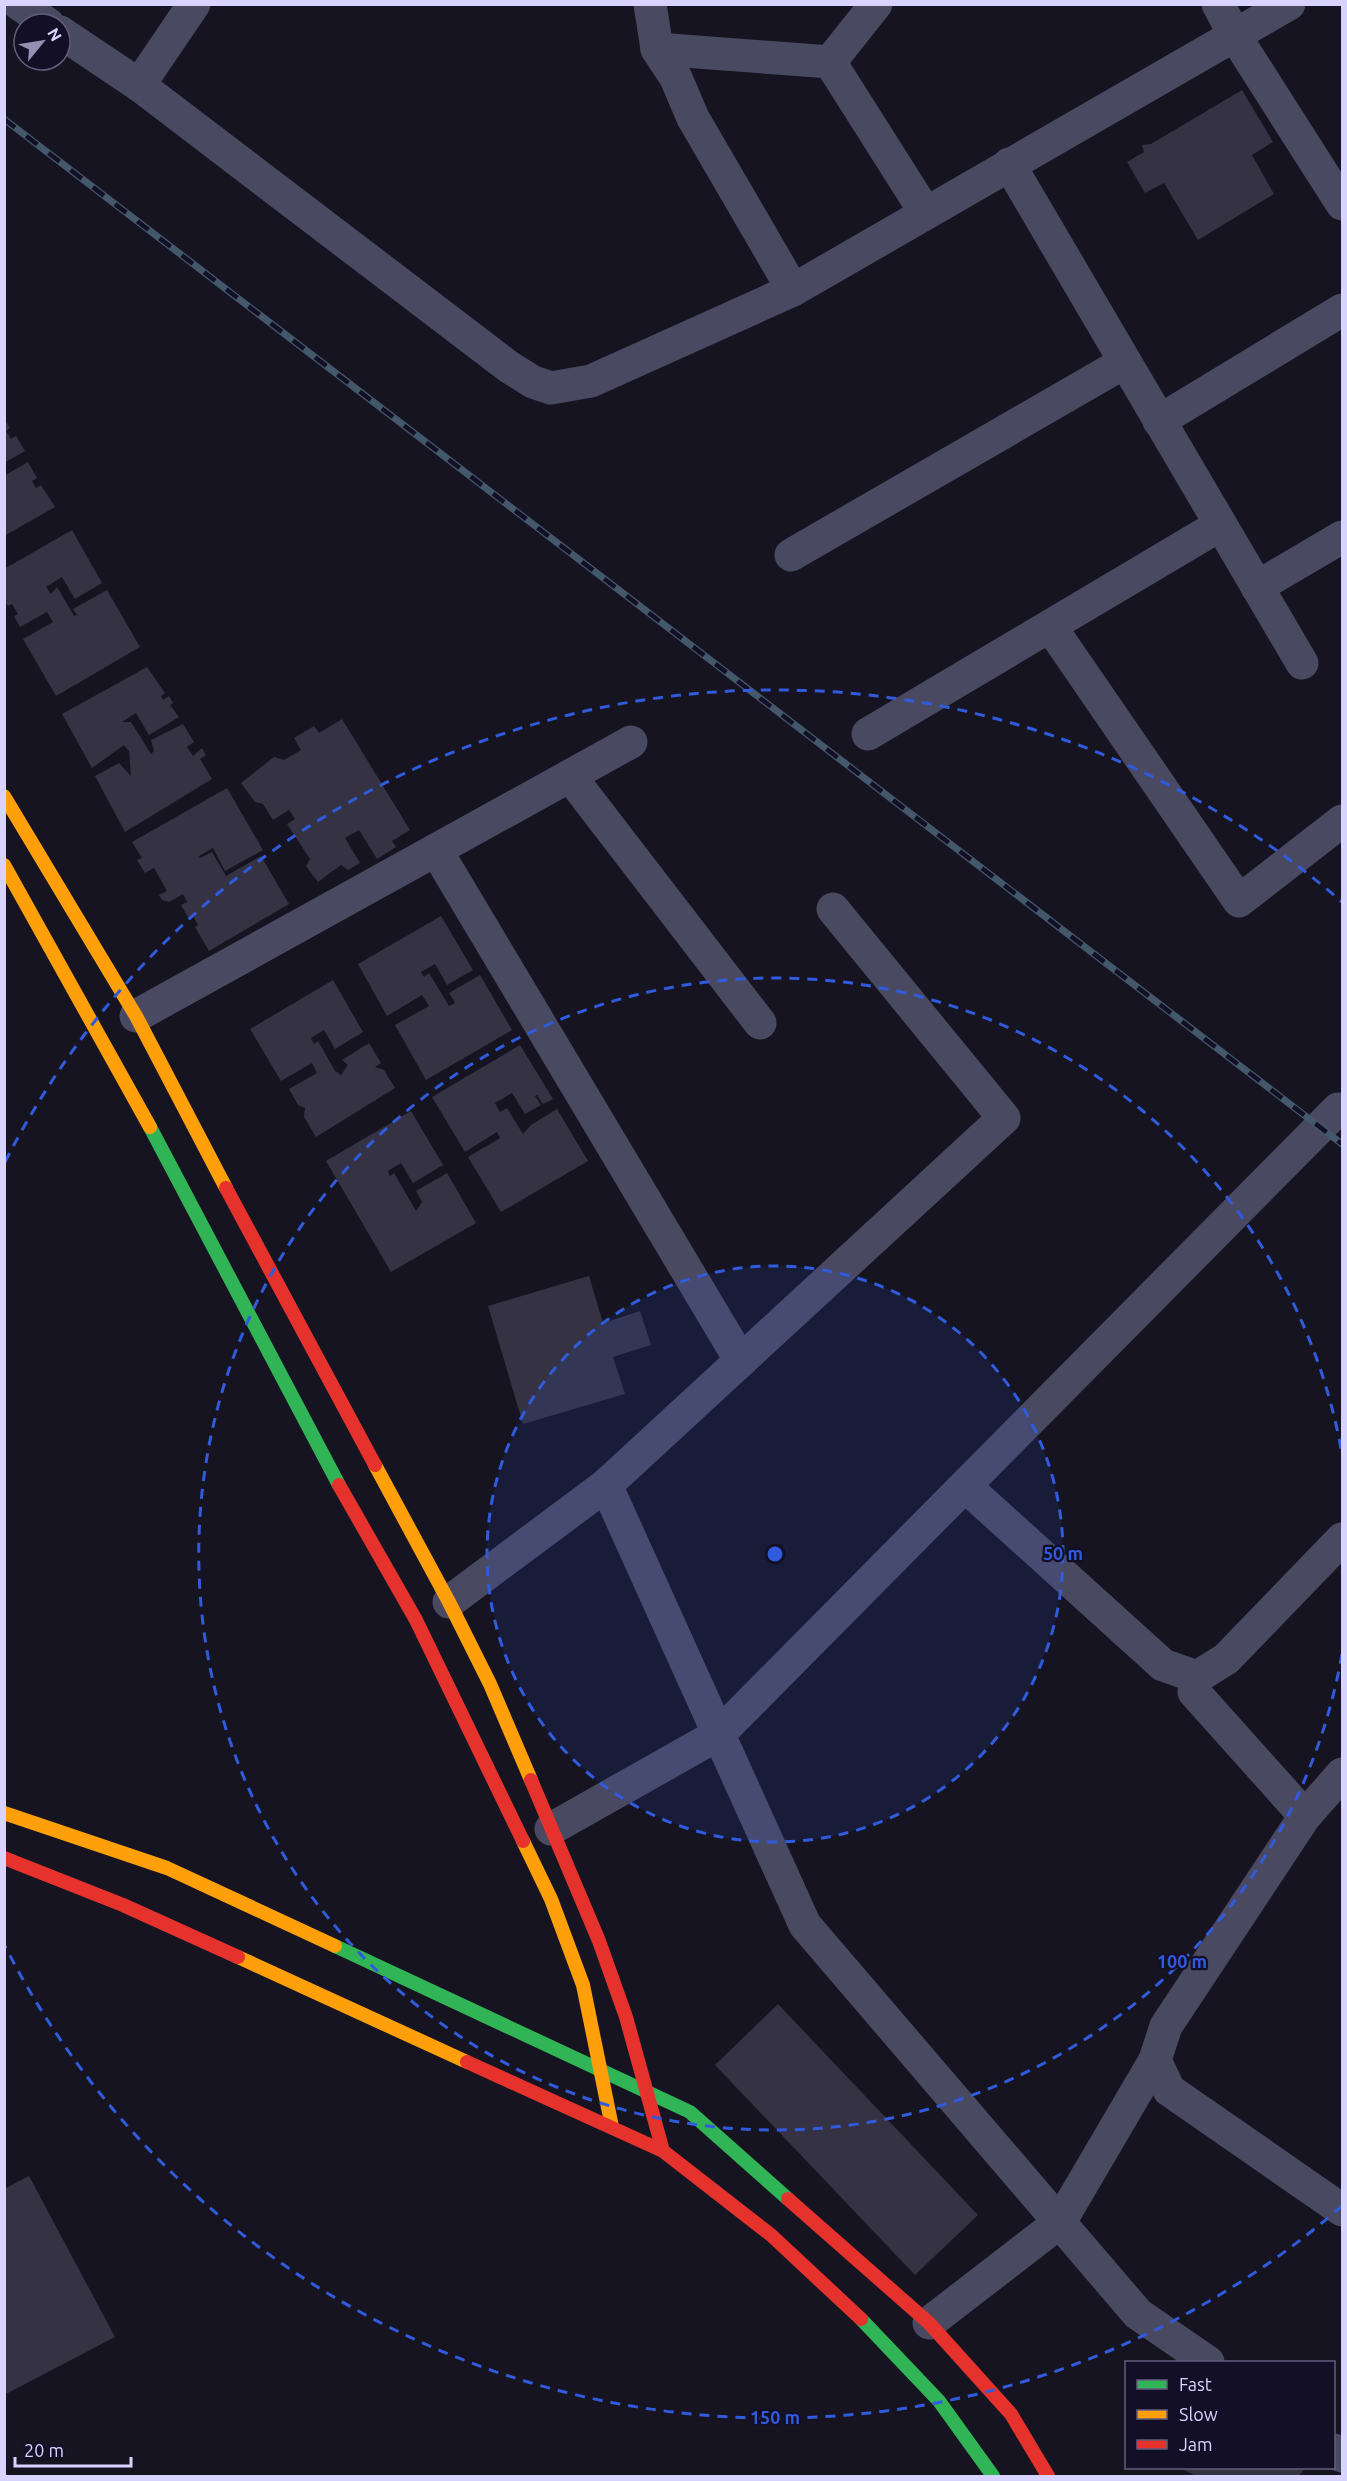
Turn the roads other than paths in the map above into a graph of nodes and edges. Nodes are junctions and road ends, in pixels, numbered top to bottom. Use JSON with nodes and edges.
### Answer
{"nodes":[{"id":1,"x":194,"y":4,"type":"edge"},
{"id":2,"x":650,"y":4,"type":"edge"},
{"id":3,"x":876,"y":4,"type":"edge"},
{"id":4,"x":1218,"y":4,"type":"edge"},
{"id":5,"x":1289,"y":4,"type":"edge"},
{"id":6,"x":1235,"y":36,"type":"junction"},
{"id":7,"x":72,"y":40,"type":"edge"},
{"id":8,"x":657,"y":49,"type":"junction"},
{"id":9,"x":830,"y":62,"type":"junction"},
{"id":10,"x":139,"y":85,"type":"junction"},
{"id":11,"x":1009,"y":164,"type":"junction"},
{"id":12,"x":1342,"y":204,"type":"edge"},
{"id":13,"x":925,"y":212,"type":"junction"},
{"id":14,"x":793,"y":290,"type":"junction"},
{"id":15,"x":1342,"y":310,"type":"edge"},
{"id":16,"x":1125,"y":362,"type":"junction"},
{"id":17,"x":1159,"y":421,"type":"junction"},
{"id":18,"x":1220,"y":525,"type":"junction"},
{"id":19,"x":1342,"y":537,"type":"edge"},
{"id":20,"x":791,"y":555,"type":"dead end"},
{"id":21,"x":1257,"y":587,"type":"junction"},
{"id":22,"x":1050,"y":626,"type":"junction"},
{"id":23,"x":1302,"y":663,"type":"dead end"},
{"id":24,"x":868,"y":734,"type":"dead end"},
{"id":25,"x":631,"y":742,"type":"dead end"},
{"id":26,"x":570,"y":777,"type":"junction"},
{"id":27,"x":4,"y":796,"type":"edge"},
{"id":28,"x":1342,"y":821,"type":"edge"},
{"id":29,"x":436,"y":850,"type":"junction"},
{"id":30,"x":4,"y":865,"type":"edge"},
{"id":31,"x":833,"y":909,"type":"dead end"},
{"id":32,"x":136,"y":1016,"type":"junction"},
{"id":33,"x":760,"y":1023,"type":"dead end"},
{"id":34,"x":1338,"y":1109,"type":"dead end"},
{"id":35,"x":741,"y":1361,"type":"junction"},
{"id":36,"x":606,"y":1485,"type":"junction"},
{"id":37,"x":965,"y":1486,"type":"junction"},
{"id":38,"x":1342,"y":1539,"type":"edge"},
{"id":39,"x":449,"y":1602,"type":"junction"},
{"id":40,"x":1194,"y":1692,"type":"dead end"},
{"id":41,"x":719,"y":1734,"type":"junction"},
{"id":42,"x":1342,"y":1774,"type":"edge"},
{"id":43,"x":4,"y":1813,"type":"edge"},
{"id":44,"x":1305,"y":1816,"type":"junction"},
{"id":45,"x":551,"y":1829,"type":"junction"},
{"id":46,"x":4,"y":1857,"type":"edge"},
{"id":47,"x":1155,"y":2060,"type":"junction"},
{"id":48,"x":602,"y":2071,"type":"junction"},
{"id":49,"x":646,"y":2092,"type":"junction"},
{"id":50,"x":612,"y":2127,"type":"junction"},
{"id":51,"x":663,"y":2151,"type":"junction"},
{"id":52,"x":1341,"y":2205,"type":"edge"},
{"id":53,"x":1060,"y":2222,"type":"junction"},
{"id":54,"x":929,"y":2323,"type":"junction"},
{"id":55,"x":1207,"y":2361,"type":"edge"},
{"id":56,"x":993,"y":2476,"type":"edge"},
{"id":57,"x":1048,"y":2476,"type":"edge"}],
"edges":[{"from":1,"to":10,"type":"street"},
{"from":2,"to":8,"type":"street"},
{"from":3,"to":9,"type":"street"},
{"from":4,"to":6,"type":"street"},
{"from":5,"to":6,"type":"street"},
{"from":6,"to":11,"type":"street"},
{"from":6,"to":12,"type":"street"},
{"from":7,"to":10,"type":"street"},
{"from":8,"to":9,"type":"street"},
{"from":8,"to":14,"type":"street"},
{"from":9,"to":13,"type":"street"},
{"from":10,"to":14,"type":"street"},
{"from":11,"to":13,"type":"street"},
{"from":11,"to":16,"type":"street"},
{"from":13,"to":14,"type":"street"},
{"from":15,"to":17,"type":"street"},
{"from":16,"to":17,"type":"street"},
{"from":16,"to":20,"type":"street"},
{"from":17,"to":18,"type":"street"},
{"from":18,"to":21,"type":"street"},
{"from":18,"to":22,"type":"street"},
{"from":19,"to":21,"type":"street"},
{"from":21,"to":23,"type":"street"},
{"from":22,"to":24,"type":"street"},
{"from":22,"to":28,"type":"street"},
{"from":25,"to":26,"type":"street"},
{"from":26,"to":29,"type":"street"},
{"from":26,"to":33,"type":"street"},
{"from":27,"to":32,"type":"main road"},
{"from":29,"to":32,"type":"street"},
{"from":29,"to":35,"type":"street"},
{"from":30,"to":48,"type":"main road"},
{"from":31,"to":35,"type":"street"},
{"from":32,"to":39,"type":"main road"},
{"from":34,"to":37,"type":"street"},
{"from":35,"to":36,"type":"street"},
{"from":36,"to":39,"type":"street"},
{"from":36,"to":41,"type":"street"},
{"from":37,"to":38,"type":"street"},
{"from":37,"to":41,"type":"street"},
{"from":39,"to":45,"type":"main road"},
{"from":40,"to":44,"type":"street"},
{"from":41,"to":45,"type":"street"},
{"from":41,"to":53,"type":"street"},
{"from":42,"to":44,"type":"street"},
{"from":43,"to":48,"type":"main road"},
{"from":44,"to":47,"type":"street"},
{"from":45,"to":49,"type":"main road"},
{"from":46,"to":50,"type":"main road"},
{"from":47,"to":52,"type":"street"},
{"from":47,"to":53,"type":"street"},
{"from":48,"to":49,"type":"main road"},
{"from":48,"to":50,"type":"main road"},
{"from":49,"to":51,"type":"main road"},
{"from":49,"to":54,"type":"main road"},
{"from":50,"to":51,"type":"main road"},
{"from":51,"to":56,"type":"main road"},
{"from":53,"to":54,"type":"street"},
{"from":53,"to":55,"type":"street"},
{"from":54,"to":57,"type":"main road"}]}
